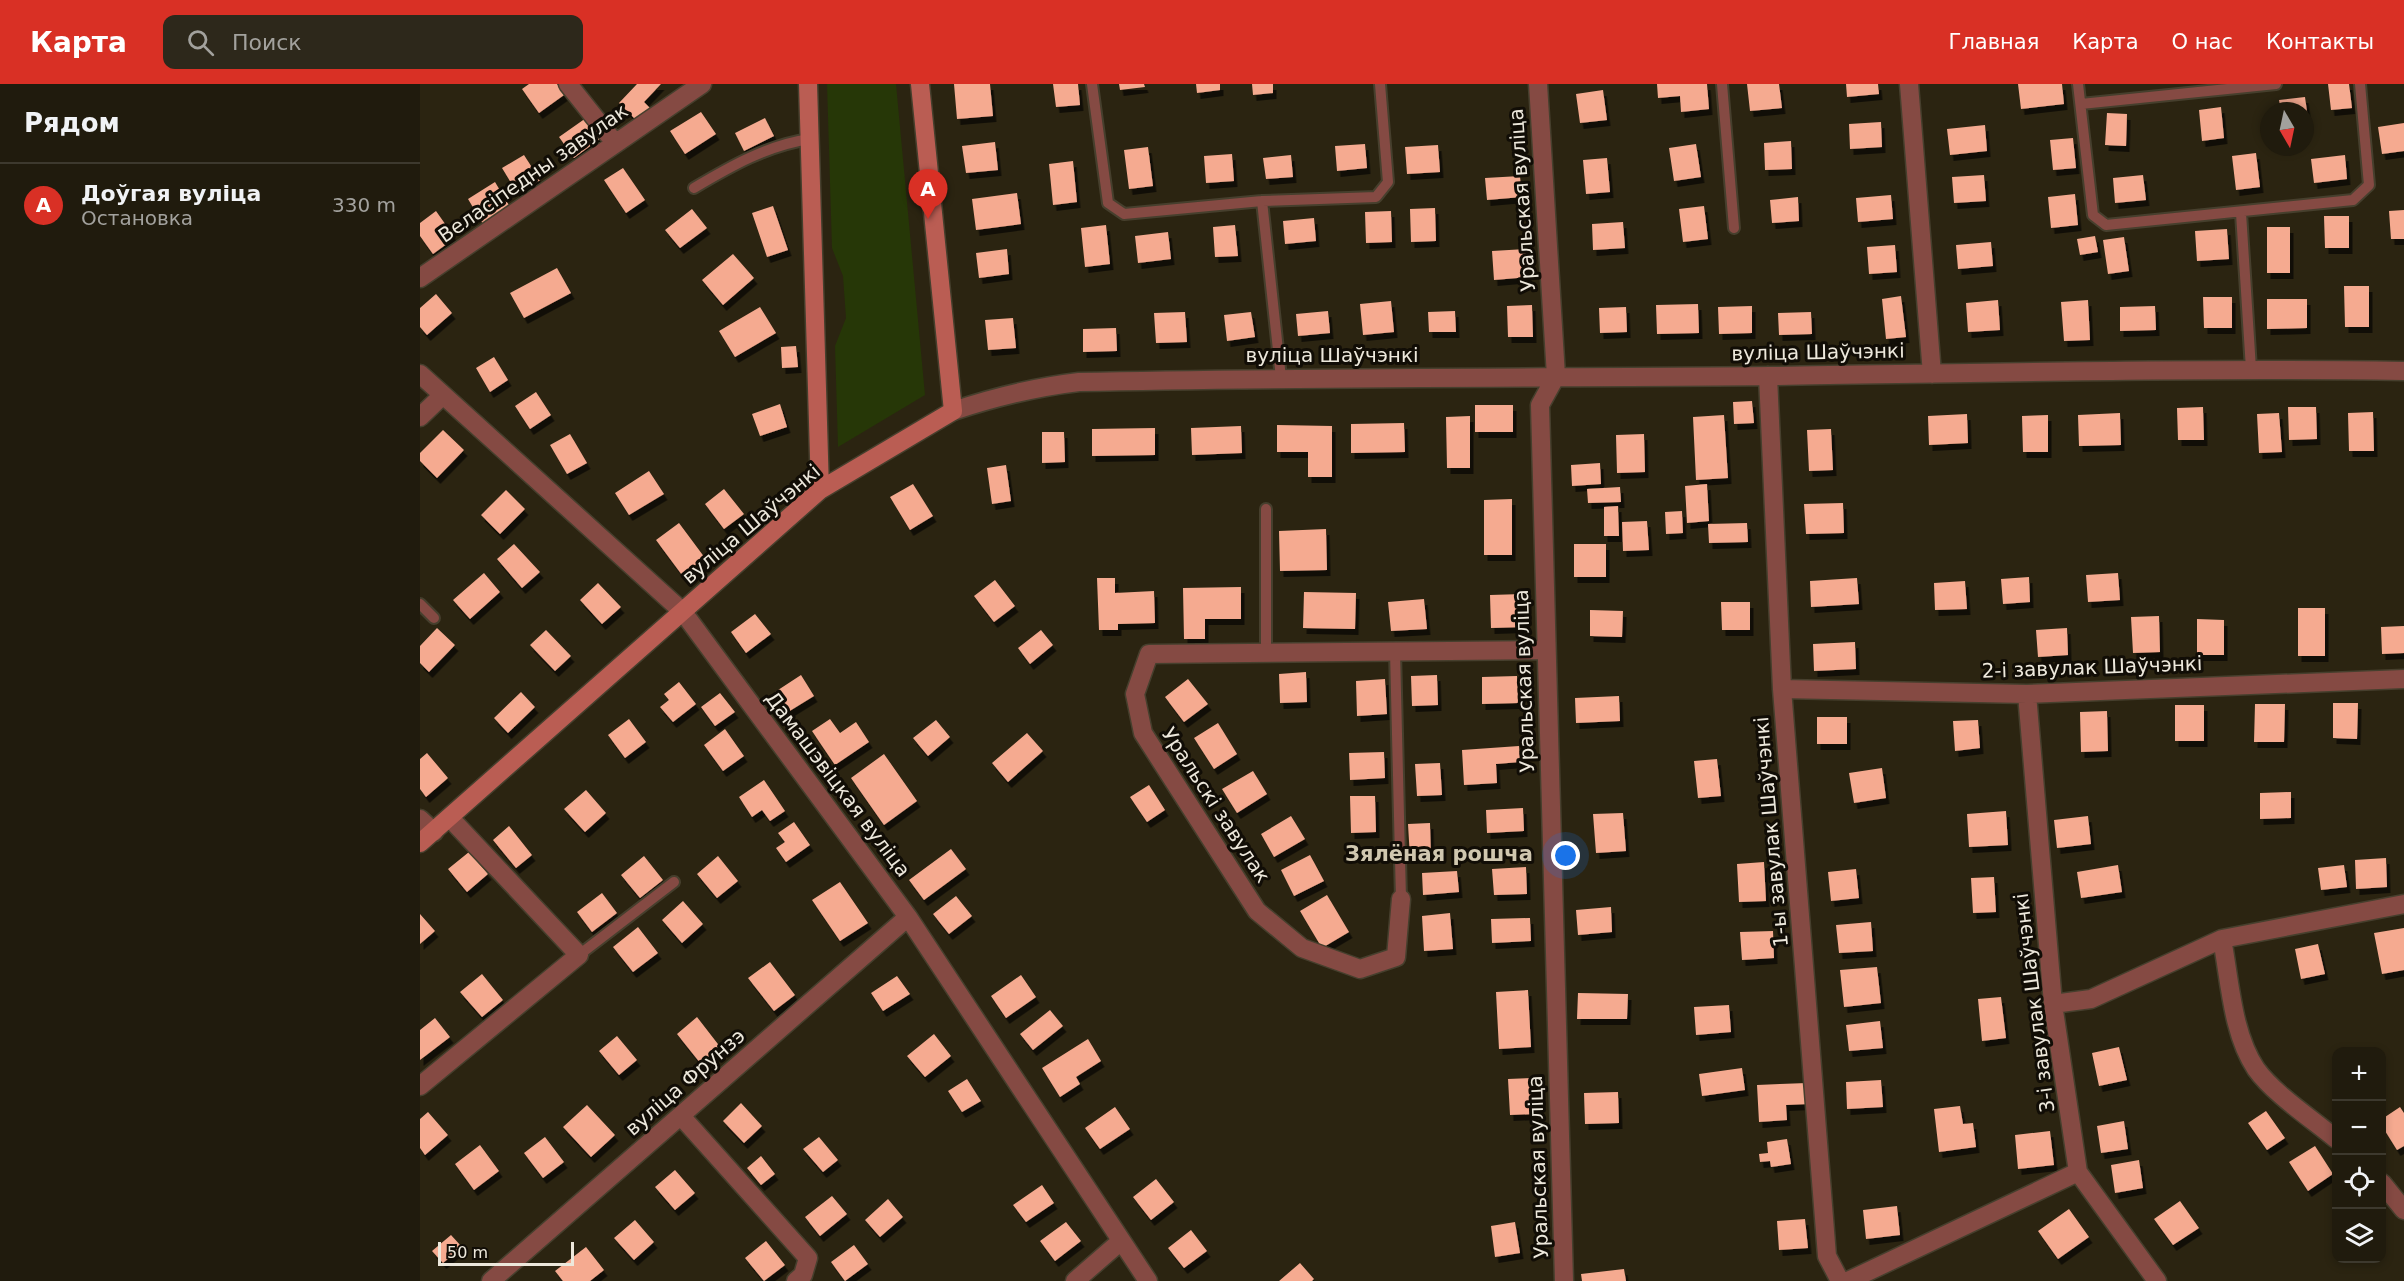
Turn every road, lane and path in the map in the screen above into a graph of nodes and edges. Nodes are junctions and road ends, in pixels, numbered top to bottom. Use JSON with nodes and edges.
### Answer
{"nodes":[{"id":1,"x":568,"y":84,"type":"edge"},
{"id":2,"x":702,"y":84,"type":"edge"},
{"id":3,"x":808,"y":84,"type":"edge"},
{"id":4,"x":920,"y":84,"type":"edge"},
{"id":5,"x":1092,"y":84,"type":"edge"},
{"id":6,"x":1380,"y":84,"type":"edge"},
{"id":7,"x":1538,"y":84,"type":"edge"},
{"id":8,"x":1722,"y":84,"type":"edge"},
{"id":9,"x":1909,"y":84,"type":"edge"},
{"id":10,"x":2078,"y":84,"type":"edge"},
{"id":11,"x":2276,"y":84,"type":"edge"},
{"id":12,"x":2360,"y":84,"type":"edge"},
{"id":13,"x":2081,"y":104,"type":"junction"},
{"id":14,"x":810,"y":139,"type":"junction"},
{"id":15,"x":615,"y":143,"type":"junction"},
{"id":16,"x":694,"y":188,"type":"dead end"},
{"id":17,"x":1262,"y":201,"type":"junction"},
{"id":18,"x":2241,"y":213,"type":"junction"},
{"id":19,"x":1734,"y":228,"type":"dead end"},
{"id":20,"x":420,"y":278,"type":"edge"},
{"id":21,"x":2251,"y":369,"type":"junction"},
{"id":22,"x":2404,"y":370,"type":"edge"},
{"id":23,"x":420,"y":374,"type":"edge"},
{"id":24,"x":1932,"y":374,"type":"junction"},
{"id":25,"x":1556,"y":376,"type":"junction"},
{"id":26,"x":1768,"y":376,"type":"junction"},
{"id":27,"x":1281,"y":378,"type":"junction"},
{"id":28,"x":443,"y":395,"type":"junction"},
{"id":29,"x":953,"y":411,"type":"junction"},
{"id":30,"x":420,"y":417,"type":"edge"},
{"id":31,"x":820,"y":490,"type":"junction"},
{"id":32,"x":1266,"y":508,"type":"dead end"},
{"id":33,"x":420,"y":604,"type":"edge"},
{"id":34,"x":682,"y":612,"type":"junction"},
{"id":35,"x":435,"y":618,"type":"dead end"},
{"id":36,"x":1546,"y":650,"type":"junction"},
{"id":37,"x":1395,"y":651,"type":"junction"},
{"id":38,"x":1266,"y":652,"type":"junction"},
{"id":39,"x":2404,"y":679,"type":"edge"},
{"id":40,"x":1782,"y":689,"type":"junction"},
{"id":41,"x":2027,"y":694,"type":"junction"},
{"id":42,"x":450,"y":818,"type":"junction"},
{"id":43,"x":420,"y":819,"type":"edge"},
{"id":44,"x":427,"y":837,"type":"edge"},
{"id":45,"x":674,"y":882,"type":"dead end"},
{"id":46,"x":1401,"y":899,"type":"joint"},
{"id":47,"x":2404,"y":904,"type":"edge"},
{"id":48,"x":908,"y":917,"type":"junction"},
{"id":49,"x":2222,"y":939,"type":"junction"},
{"id":50,"x":579,"y":955,"type":"junction"},
{"id":51,"x":2053,"y":1004,"type":"junction"},
{"id":52,"x":420,"y":1086,"type":"edge"},
{"id":53,"x":681,"y":1116,"type":"junction"},
{"id":54,"x":2332,"y":1135,"type":"edge"},
{"id":55,"x":2078,"y":1172,"type":"junction"},
{"id":56,"x":2386,"y":1188,"type":"edge"},
{"id":57,"x":2404,"y":1210,"type":"edge"},
{"id":58,"x":1121,"y":1241,"type":"junction"},
{"id":59,"x":491,"y":1281,"type":"edge"},
{"id":60,"x":796,"y":1281,"type":"edge"},
{"id":61,"x":1075,"y":1281,"type":"edge"},
{"id":62,"x":1148,"y":1281,"type":"edge"},
{"id":63,"x":1564,"y":1281,"type":"edge"},
{"id":64,"x":1840,"y":1281,"type":"edge"},
{"id":65,"x":1848,"y":1281,"type":"edge"},
{"id":66,"x":2157,"y":1281,"type":"edge"}],
"edges":[{"from":1,"to":15,"type":"street"},
{"from":2,"to":15,"type":"street","name":"Веласіпедны завулак"},
{"from":3,"to":14,"type":"main road"},
{"from":4,"to":29,"type":"main road"},
{"from":5,"to":17,"type":"lane"},
{"from":6,"to":17,"type":"lane"},
{"from":7,"to":25,"type":"street","name":"Уральская вуліца"},
{"from":8,"to":19,"type":"lane"},
{"from":9,"to":24,"type":"street"},
{"from":10,"to":13,"type":"lane"},
{"from":11,"to":13,"type":"lane"},
{"from":12,"to":18,"type":"lane"},
{"from":13,"to":18,"type":"lane"},
{"from":14,"to":16,"type":"lane"},
{"from":14,"to":31,"type":"main road"},
{"from":15,"to":20,"type":"street","name":"Веласіпедны завулак"},
{"from":17,"to":27,"type":"lane"},
{"from":18,"to":21,"type":"lane"},
{"from":21,"to":22,"type":"street","name":"вуліца Шаўчэнкі"},
{"from":21,"to":24,"type":"street","name":"вуліца Шаўчэнкі"},
{"from":23,"to":28,"type":"street","name":"Дамашэвіцкая вуліца"},
{"from":24,"to":26,"type":"street","name":"вуліца Шаўчэнкі"},
{"from":25,"to":26,"type":"street","name":"вуліца Шаўчэнкі"},
{"from":25,"to":27,"type":"street","name":"вуліца Шаўчэнкі"},
{"from":25,"to":36,"type":"street","name":"Уральская вуліца"},
{"from":26,"to":40,"type":"street","name":"1-ы завулак Шаўчэнкі"},
{"from":27,"to":29,"type":"street","name":"вуліца Шаўчэнкі"},
{"from":28,"to":30,"type":"street"},
{"from":28,"to":34,"type":"street","name":"Дамашэвіцкая вуліца"},
{"from":29,"to":31,"type":"main road","name":"вуліца Шаўчэнкі"},
{"from":31,"to":34,"type":"main road","name":"вуліца Шаўчэнкі"},
{"from":32,"to":38,"type":"lane"},
{"from":33,"to":35,"type":"lane"},
{"from":34,"to":42,"type":"main road","name":"вуліца Шаўчэнкі"},
{"from":34,"to":48,"type":"street","name":"Дамашэвіцкая вуліца"},
{"from":36,"to":37,"type":"street","name":"Уральскі завулак"},
{"from":36,"to":63,"type":"street","name":"Уральская вуліца"},
{"from":37,"to":38,"type":"street","name":"Уральскі завулак"},
{"from":37,"to":46,"type":"lane"},
{"from":38,"to":46,"type":"street","name":"Уральскі завулак"},
{"from":39,"to":41,"type":"street","name":"2-і завулак Шаўчэнкі"},
{"from":40,"to":41,"type":"street","name":"2-і завулак Шаўчэнкі"},
{"from":40,"to":64,"type":"street","name":"1-ы завулак Шаўчэнкі"},
{"from":41,"to":51,"type":"street","name":"3-і завулак Шаўчэнкі"},
{"from":42,"to":44,"type":"main road","name":"вуліца Шаўчэнкі"},
{"from":42,"to":50,"type":"street"},
{"from":43,"to":44,"type":"street"},
{"from":45,"to":50,"type":"lane"},
{"from":47,"to":49,"type":"street"},
{"from":48,"to":53,"type":"street","name":"вуліца Фрунзэ"},
{"from":48,"to":58,"type":"street","name":"Дамашэвіцкая вуліца"},
{"from":49,"to":51,"type":"street"},
{"from":49,"to":54,"type":"street"},
{"from":50,"to":52,"type":"street"},
{"from":51,"to":55,"type":"street","name":"3-і завулак Шаўчэнкі"},
{"from":53,"to":59,"type":"street","name":"вуліца Фрунзэ"},
{"from":53,"to":60,"type":"street"},
{"from":55,"to":65,"type":"street"},
{"from":55,"to":66,"type":"street","name":"3-і завулак Шаўчэнкі"},
{"from":56,"to":57,"type":"street"},
{"from":58,"to":61,"type":"street"},
{"from":58,"to":62,"type":"street","name":"Дамашэвіцкая вуліца"}]}
